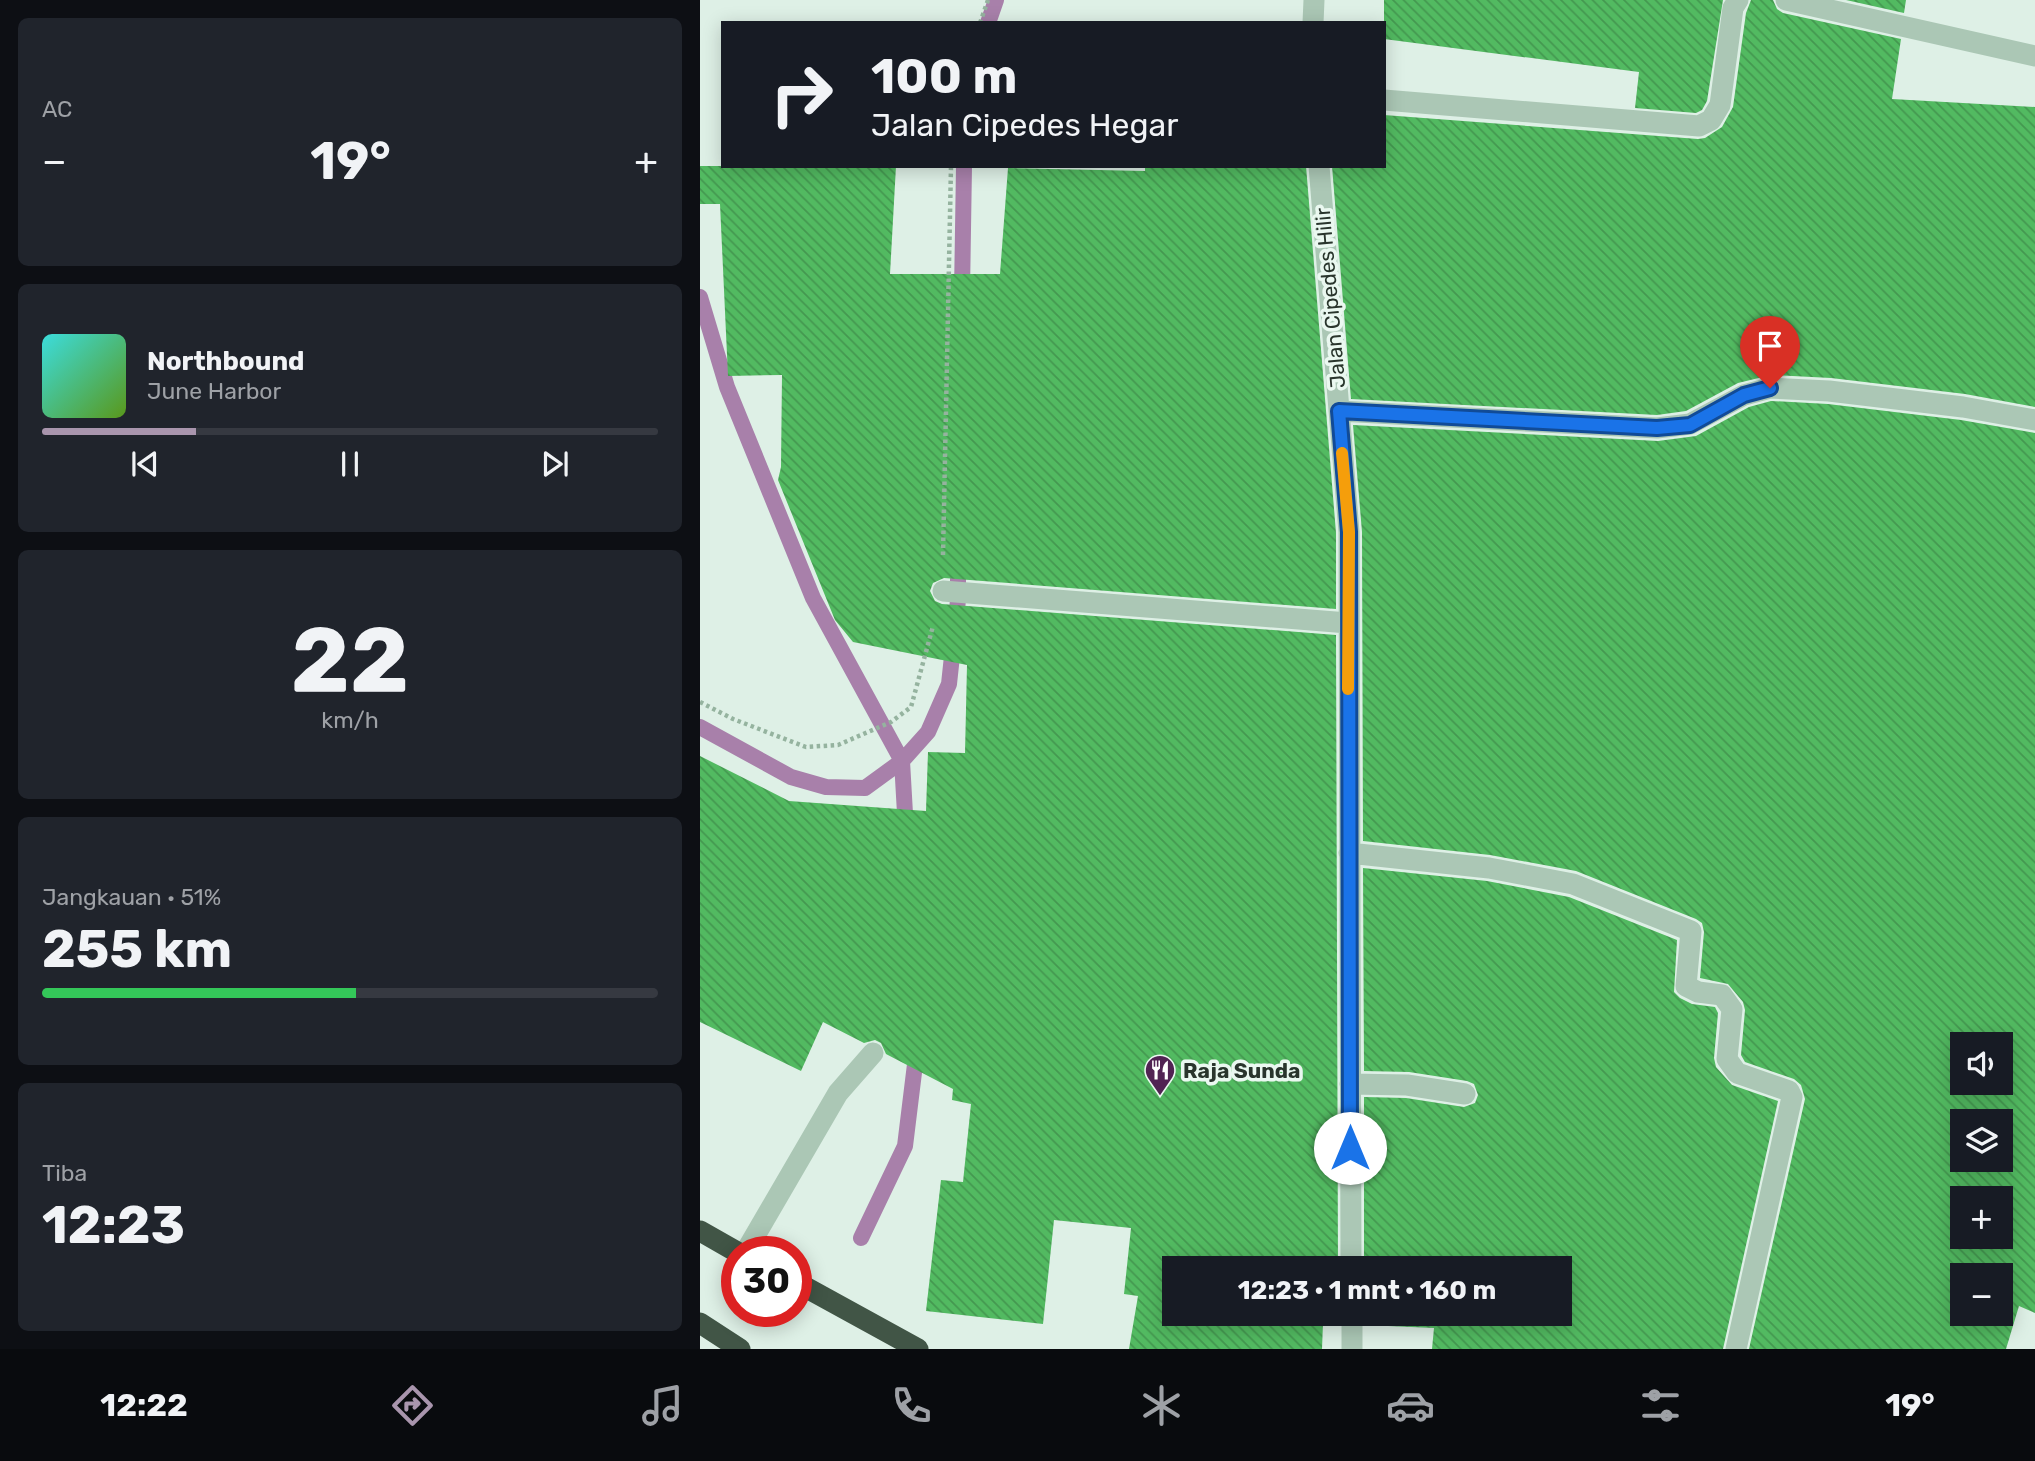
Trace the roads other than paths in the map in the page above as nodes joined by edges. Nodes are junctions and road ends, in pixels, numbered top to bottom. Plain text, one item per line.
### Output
1 (1314, 0) edge
2 (1738, 0) edge
3 (1786, 0) edge
4 (1313, 21) edge
5 (2035, 56) edge
6 (1386, 100) edge
7 (1320, 168) edge
8 (1339, 411) junction
9 (2035, 420) edge
10 (948, 591) road end
11 (1348, 623) junction
12 (1349, 853) junction
13 (873, 1053) dead end
14 (1350, 1084) junction
15 (1465, 1094) dead end
16 (700, 1231) edge
17 (756, 1236) edge
18 (721, 1243) edge
19 (1351, 1256) edge
20 (812, 1291) edge
21 (700, 1323) edge
22 (1353, 1326) edge
23 (1356, 1348) edge
24 (740, 1349) edge
25 (918, 1349) edge
26 (1736, 1349) edge

1 - 4 street
2 - 6 street
3 - 5 street
7 - 8 street, Jalan Cipedes Hilir
8 - 9 street
8 - 11 street, Jalan Cipedes Hilir
10 - 11 street
11 - 12 street, Jalan Cipedes Hilir
12 - 14 street, Jalan Cipedes Hilir
12 - 26 street
13 - 17 street
14 - 15 street
14 - 19 street, Jalan Cipedes Hilir
16 - 18 highway
20 - 25 highway
21 - 24 highway
22 - 23 street

